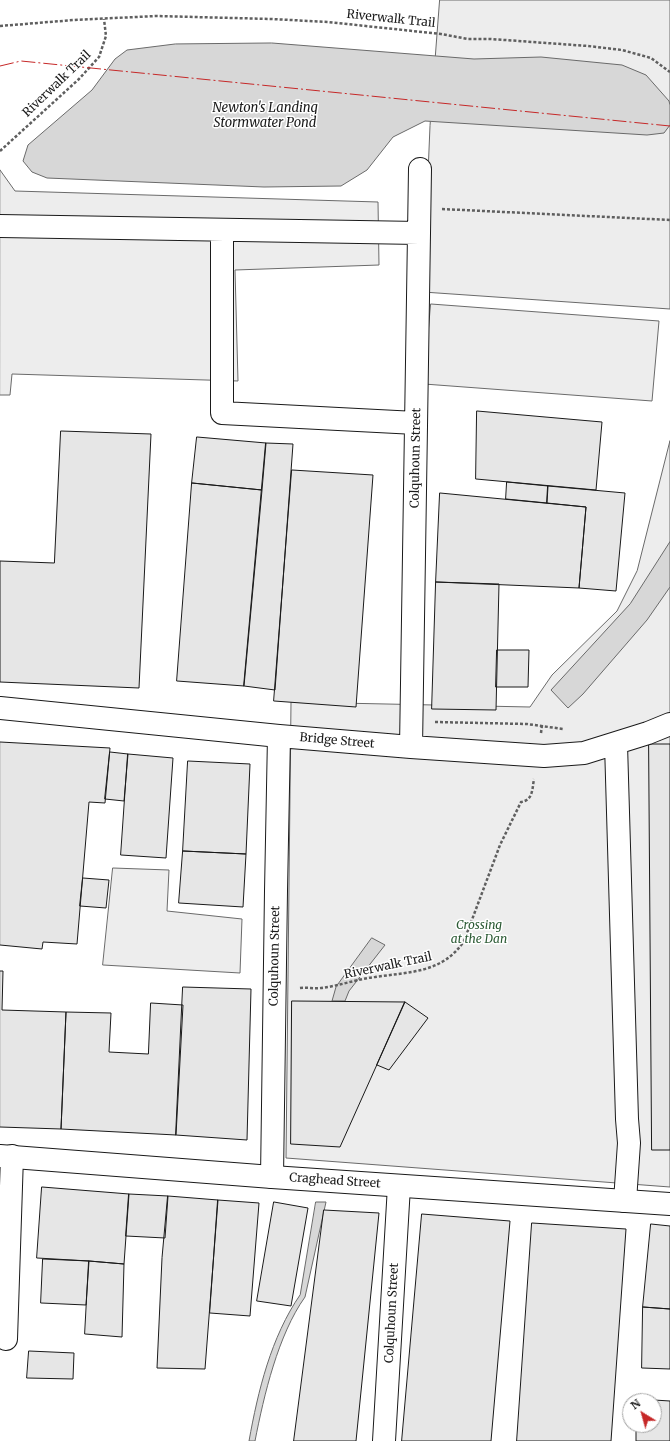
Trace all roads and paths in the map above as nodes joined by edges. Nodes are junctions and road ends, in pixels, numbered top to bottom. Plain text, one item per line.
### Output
1 (104, 19) junction
2 (0, 26) edge
3 (670, 72) edge
4 (0, 151) edge
5 (420, 169) dead end
6 (420, 208) junction
7 (670, 220) edge
8 (0, 226) edge
9 (222, 230) junction
10 (419, 233) junction
11 (416, 423) junction
12 (0, 708) edge
13 (428, 721) dead end
14 (670, 724) edge
15 (542, 725) dead end
16 (279, 736) junction
17 (616, 744) junction
18 (411, 747) junction
19 (521, 802) dead end
20 (300, 988) dead end
21 (6, 1156) edge
22 (272, 1177) junction
23 (399, 1186) junction
24 (625, 1201) junction
25 (670, 1204) edge
26 (6, 1339) dead end
27 (384, 1441) edge

1 - 2 path, Riverwalk Trail
1 - 3 path, Riverwalk Trail
1 - 4 path, Riverwalk Trail
5 - 6 street, Colquhoun Street
6 - 7 path
6 - 10 street, Colquhoun Street
8 - 9 street
9 - 10 street
9 - 11 street
10 - 11 street, Colquhoun Street
11 - 18 street, Colquhoun Street
12 - 16 street, Bridge Street
13 - 15 path
14 - 17 street, Bridge Street
16 - 18 street, Bridge Street
16 - 22 street, Colquhoun Street
17 - 18 street, Bridge Street
17 - 24 street
19 - 20 path, Riverwalk Trail
21 - 22 street, Craghead Street
21 - 26 street
22 - 23 street, Craghead Street
23 - 24 street, Craghead Street
23 - 27 street, Colquhoun Street
24 - 25 street, Craghead Street

